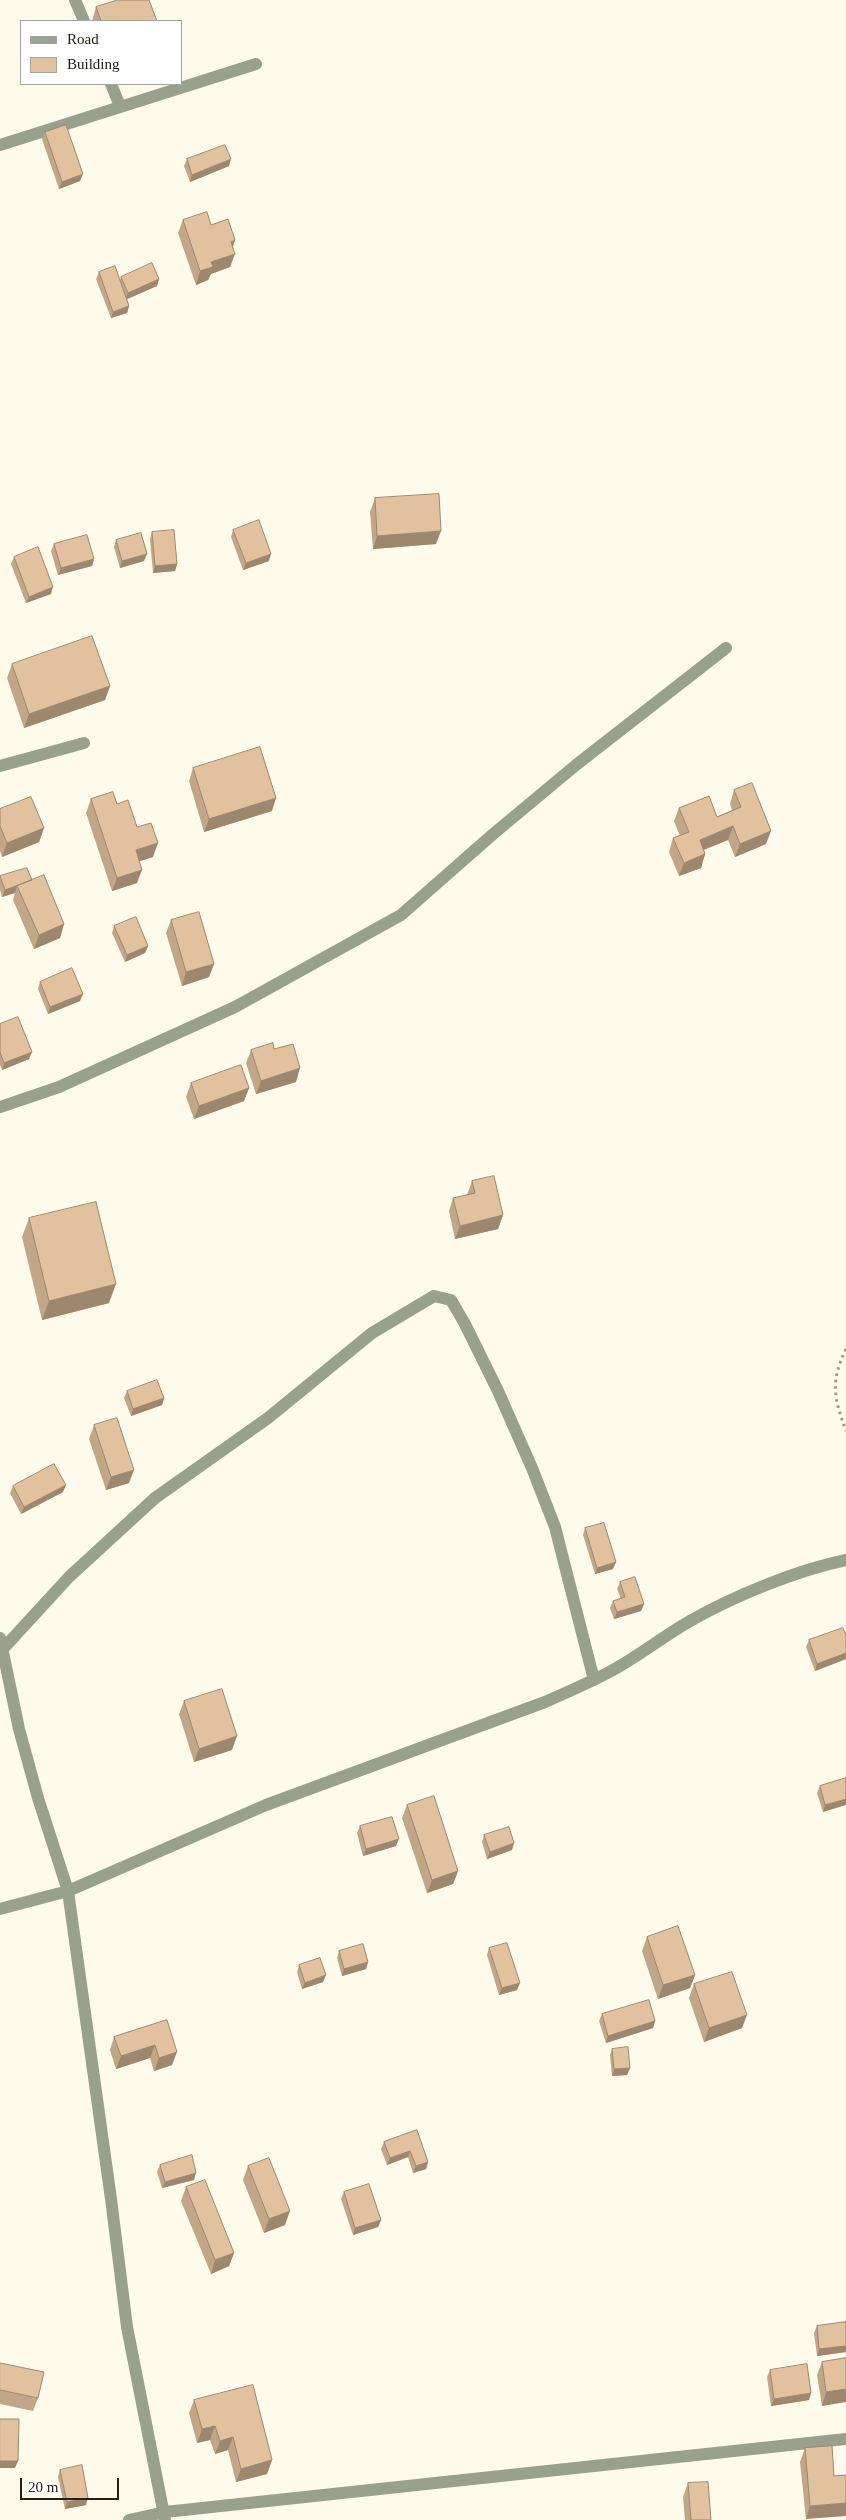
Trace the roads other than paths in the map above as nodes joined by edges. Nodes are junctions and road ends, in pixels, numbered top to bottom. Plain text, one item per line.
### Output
1 (75, 0) edge
2 (84, 20) edge
3 (256, 64) dead end
4 (111, 85) edge
5 (120, 106) junction
6 (0, 145) edge
7 (726, 648) dead end
8 (84, 743) dead end
9 (0, 766) edge
10 (0, 1107) edge
11 (846, 1560) edge
12 (1, 1644) edge
13 (594, 1680) junction
14 (68, 1891) junction
15 (0, 1909) edge
16 (846, 2438) edge
17 (165, 2516) edge
18 (129, 2520) edge

1 - 2 street
3 - 5 street
4 - 5 street
5 - 6 street
7 - 10 street
8 - 9 street
11 - 13 street
12 - 13 street
12 - 14 street
13 - 14 street
14 - 15 street
14 - 17 street
16 - 17 street
17 - 18 street

